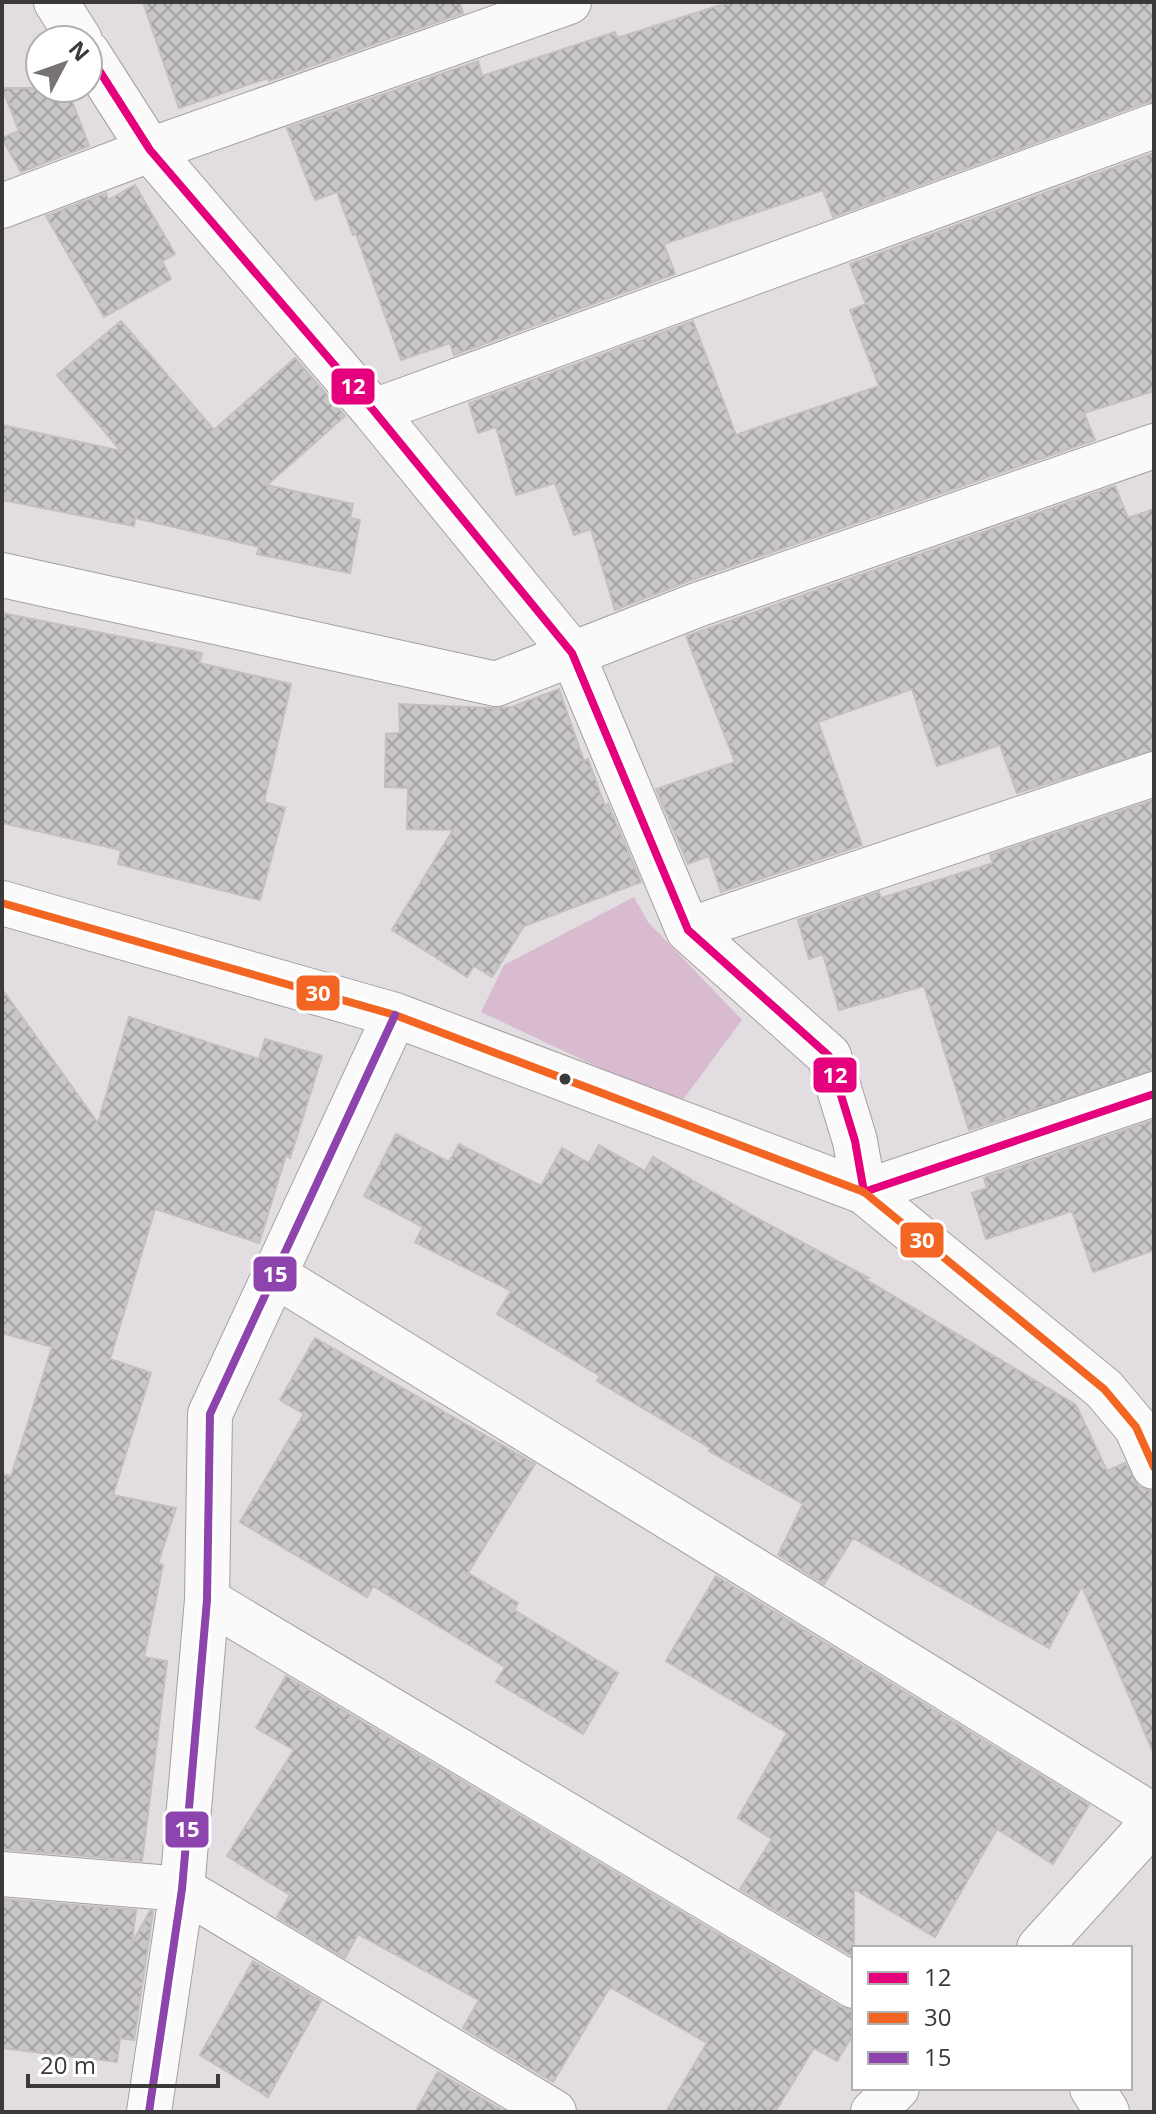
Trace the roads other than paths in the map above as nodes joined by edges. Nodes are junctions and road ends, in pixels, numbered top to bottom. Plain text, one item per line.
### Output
1 (56, 2) edge
2 (569, 2) edge
3 (494, 14) edge
4 (70, 24) edge
5 (104, 78) edge
6 (1154, 126) edge
7 (150, 150) junction
8 (2, 206) edge
9 (374, 411) junction
10 (1154, 446) edge
11 (2, 575) edge
12 (572, 653) junction
13 (1154, 774) edge
14 (2, 903) edge
15 (688, 930) junction
16 (395, 1015) junction
17 (1154, 1094) edge
18 (864, 1192) junction
19 (275, 1275) junction
20 (1145, 1424) edge
21 (1154, 1467) edge
22 (207, 1600) junction
23 (1154, 1819) edge
24 (2, 1874) edge
25 (182, 1889) junction
26 (1041, 1946) edge
27 (852, 1985) edge
28 (895, 2090) edge
29 (1093, 2090) edge
30 (149, 2112) edge
31 (554, 2112) edge
32 (873, 2112) edge
33 (1107, 2112) edge

1 - 4 street
2 - 3 street
3 - 7 street
5 - 7 street
6 - 9 street
7 - 8 street
7 - 9 street
9 - 12 street
10 - 12 street
11 - 12 street
12 - 15 street
13 - 15 street
14 - 16 street
15 - 18 street
16 - 18 street
16 - 19 street
17 - 18 street
18 - 20 street
19 - 22 street
19 - 23 street
20 - 21 street
22 - 25 street
22 - 27 street
23 - 26 street
24 - 25 street
25 - 30 street
25 - 31 street
28 - 32 street
29 - 33 street

